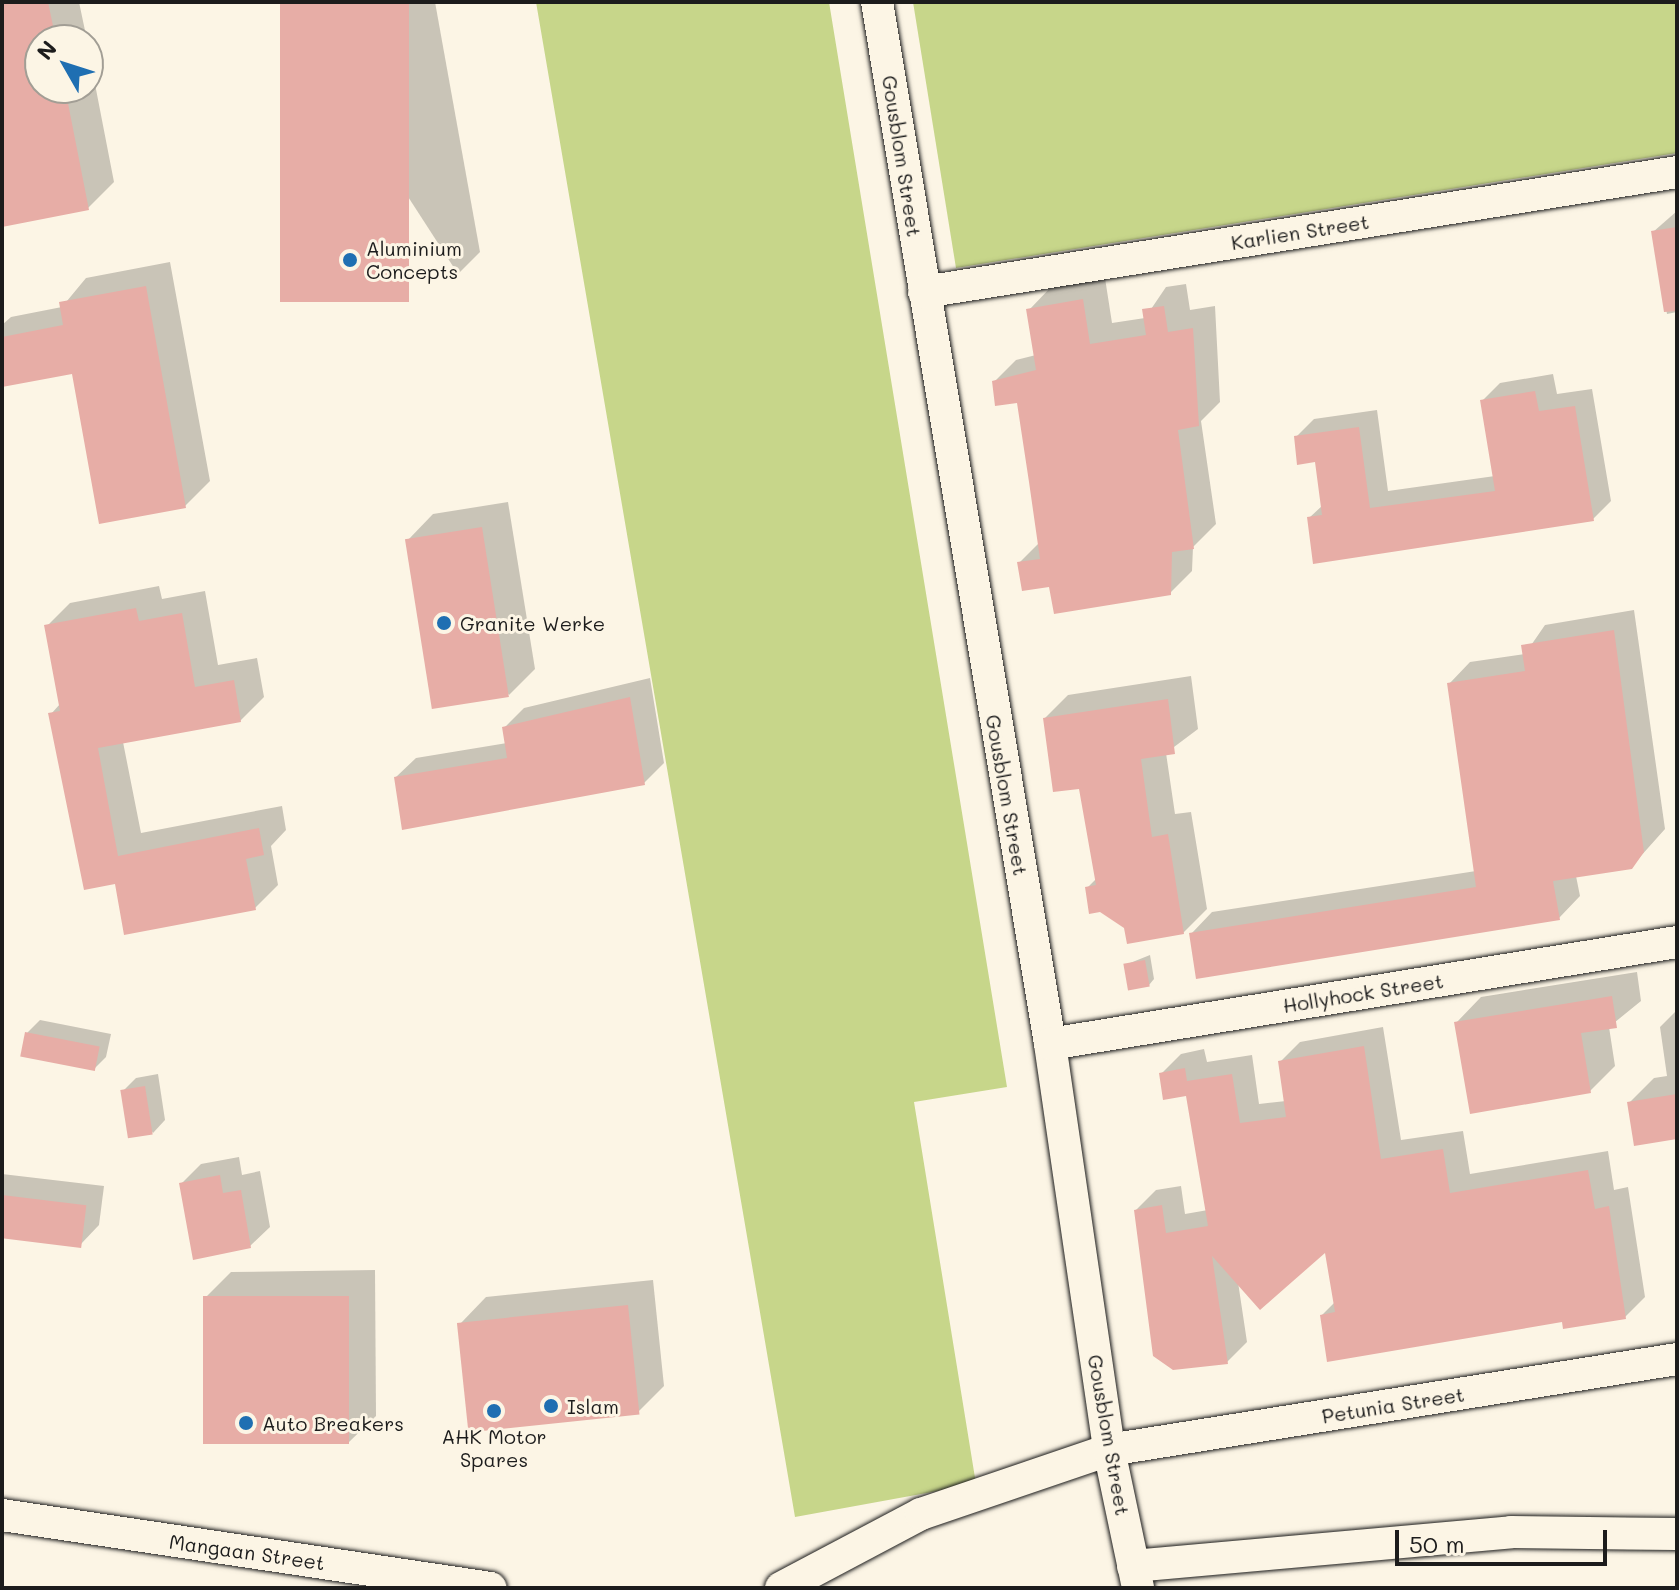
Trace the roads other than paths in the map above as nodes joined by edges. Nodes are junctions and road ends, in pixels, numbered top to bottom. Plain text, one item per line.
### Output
1 (877, 2) edge
2 (1677, 172) edge
3 (924, 292) junction
4 (1677, 942) edge
5 (1050, 1044) junction
6 (1677, 1359) edge
7 (1109, 1450) junction
8 (2, 1515) edge
9 (1677, 1534) edge
10 (1135, 1577) edge
11 (491, 1588) edge
12 (781, 1588) edge

1 - 3 street, Gousblom Street
2 - 3 street, Karlien Street
3 - 5 street, Gousblom Street
4 - 5 street, Hollyhock Street
5 - 7 street, Gousblom Street
6 - 7 street, Petunia Street
7 - 10 street, Gousblom Street
7 - 12 street, Petunia Street
8 - 11 street, Mangaan Street
9 - 10 street

